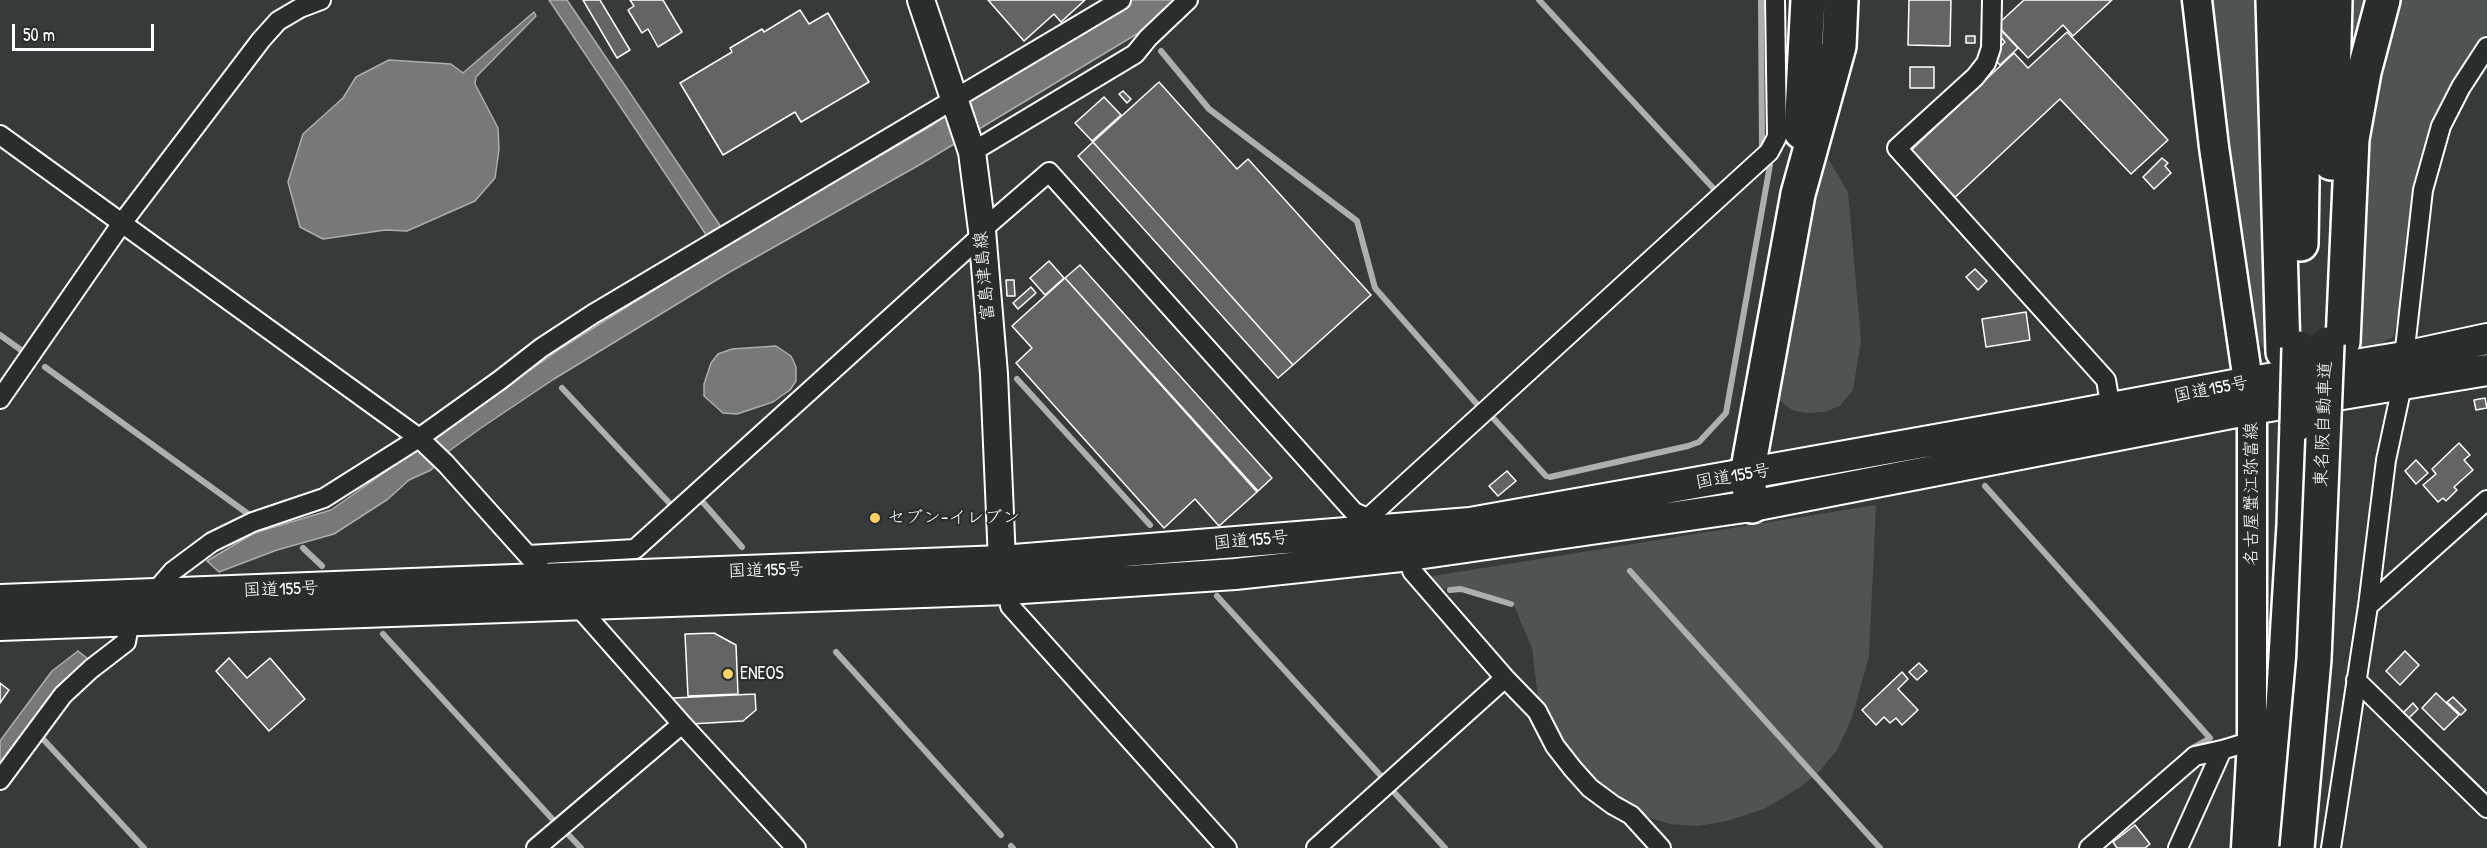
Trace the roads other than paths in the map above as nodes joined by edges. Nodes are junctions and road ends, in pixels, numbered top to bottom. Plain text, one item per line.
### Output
1 (321, 0) edge
2 (921, 0) edge
3 (1121, 0) edge
4 (1188, 0) edge
5 (1775, 0) edge
6 (1808, 0) edge
7 (1841, 0) edge
8 (1992, 0) edge
9 (2197, 0) edge
10 (2273, 0) edge
11 (2305, 0) edge
12 (2335, 0) edge
13 (2383, 0) edge
14 (2487, 47) edge
15 (955, 97) junction
16 (0, 135) edge
17 (972, 152) junction
18 (1798, 194) junction
19 (122, 223) junction
20 (982, 233) junction
21 (2487, 339) edge
22 (2313, 347) junction
23 (2487, 370) edge
24 (2403, 372) junction
25 (2251, 396) junction
26 (0, 399) edge
27 (2111, 409) junction
28 (419, 438) junction
29 (1750, 490) junction
30 (2487, 500) edge
31 (1368, 524) junction
32 (528, 555) junction
33 (1410, 555) junction
34 (1005, 575) junction
35 (550, 580) junction
36 (153, 594) junction
37 (0, 600) edge
38 (575, 603) junction
39 (2368, 606) junction
40 (130, 619) junction
41 (0, 626) edge
42 (1505, 678) junction
43 (2356, 680) junction
44 (682, 724) junction
45 (2252, 741) junction
46 (2222, 750) junction
47 (0, 780) edge
48 (2487, 808) edge
49 (536, 848) edge
50 (796, 848) edge
51 (1227, 848) edge
52 (1316, 848) edge
53 (1661, 848) edge
54 (2089, 848) edge
55 (2178, 848) edge
56 (2246, 848) edge
57 (2271, 848) edge
58 (2297, 848) edge
59 (2331, 848) edge

1 - 19 street
2 - 15 main road, 富島津島線
3 - 15 street
4 - 17 street
5 - 31 street
6 - 18 highway
7 - 18 highway
8 - 27 street
9 - 25 main road, 名古屋蟹江弥富線
10 - 22 highway
11 - 22 highway, 東名阪自動車道
12 - 22 highway, 東名阪自動車道
13 - 22 highway
14 - 24 street
15 - 17 main road, 富島津島線
15 - 28 street
16 - 19 street
17 - 20 main road, 富島津島線
18 - 29 highway
19 - 26 street
19 - 28 street
20 - 31 street
20 - 32 street
20 - 34 main road, 富島津島線
21 - 24 highway, 国道155号
22 - 57 highway, 東名阪自動車道, bridge
22 - 58 highway, 東名阪自動車道, bridge
23 - 24 highway, 国道155号
24 - 25 highway, 国道155号
24 - 39 street
25 - 27 highway, 国道155号
25 - 29 highway, 国道155号
25 - 45 main road, 名古屋蟹江弥富線
27 - 29 highway, 国道155号
28 - 32 street
28 - 36 street
29 - 31 highway, 国道155号
29 - 33 highway, 国道155号
30 - 39 street
31 - 34 highway, 国道155号
32 - 35 street
33 - 34 highway, 国道155号
33 - 42 street
34 - 35 highway, 国道155号
34 - 38 highway, 国道155号
34 - 51 street
35 - 36 highway, 国道155号
36 - 37 highway, 国道155号
38 - 40 highway, 国道155号
38 - 44 street
39 - 43 street
40 - 41 highway, 国道155号
40 - 47 street
42 - 52 street
42 - 53 street
43 - 48 street
43 - 59 street
44 - 49 street
44 - 50 street
45 - 46 street
45 - 56 main road, 名古屋蟹江弥富線
46 - 54 street
46 - 55 street

